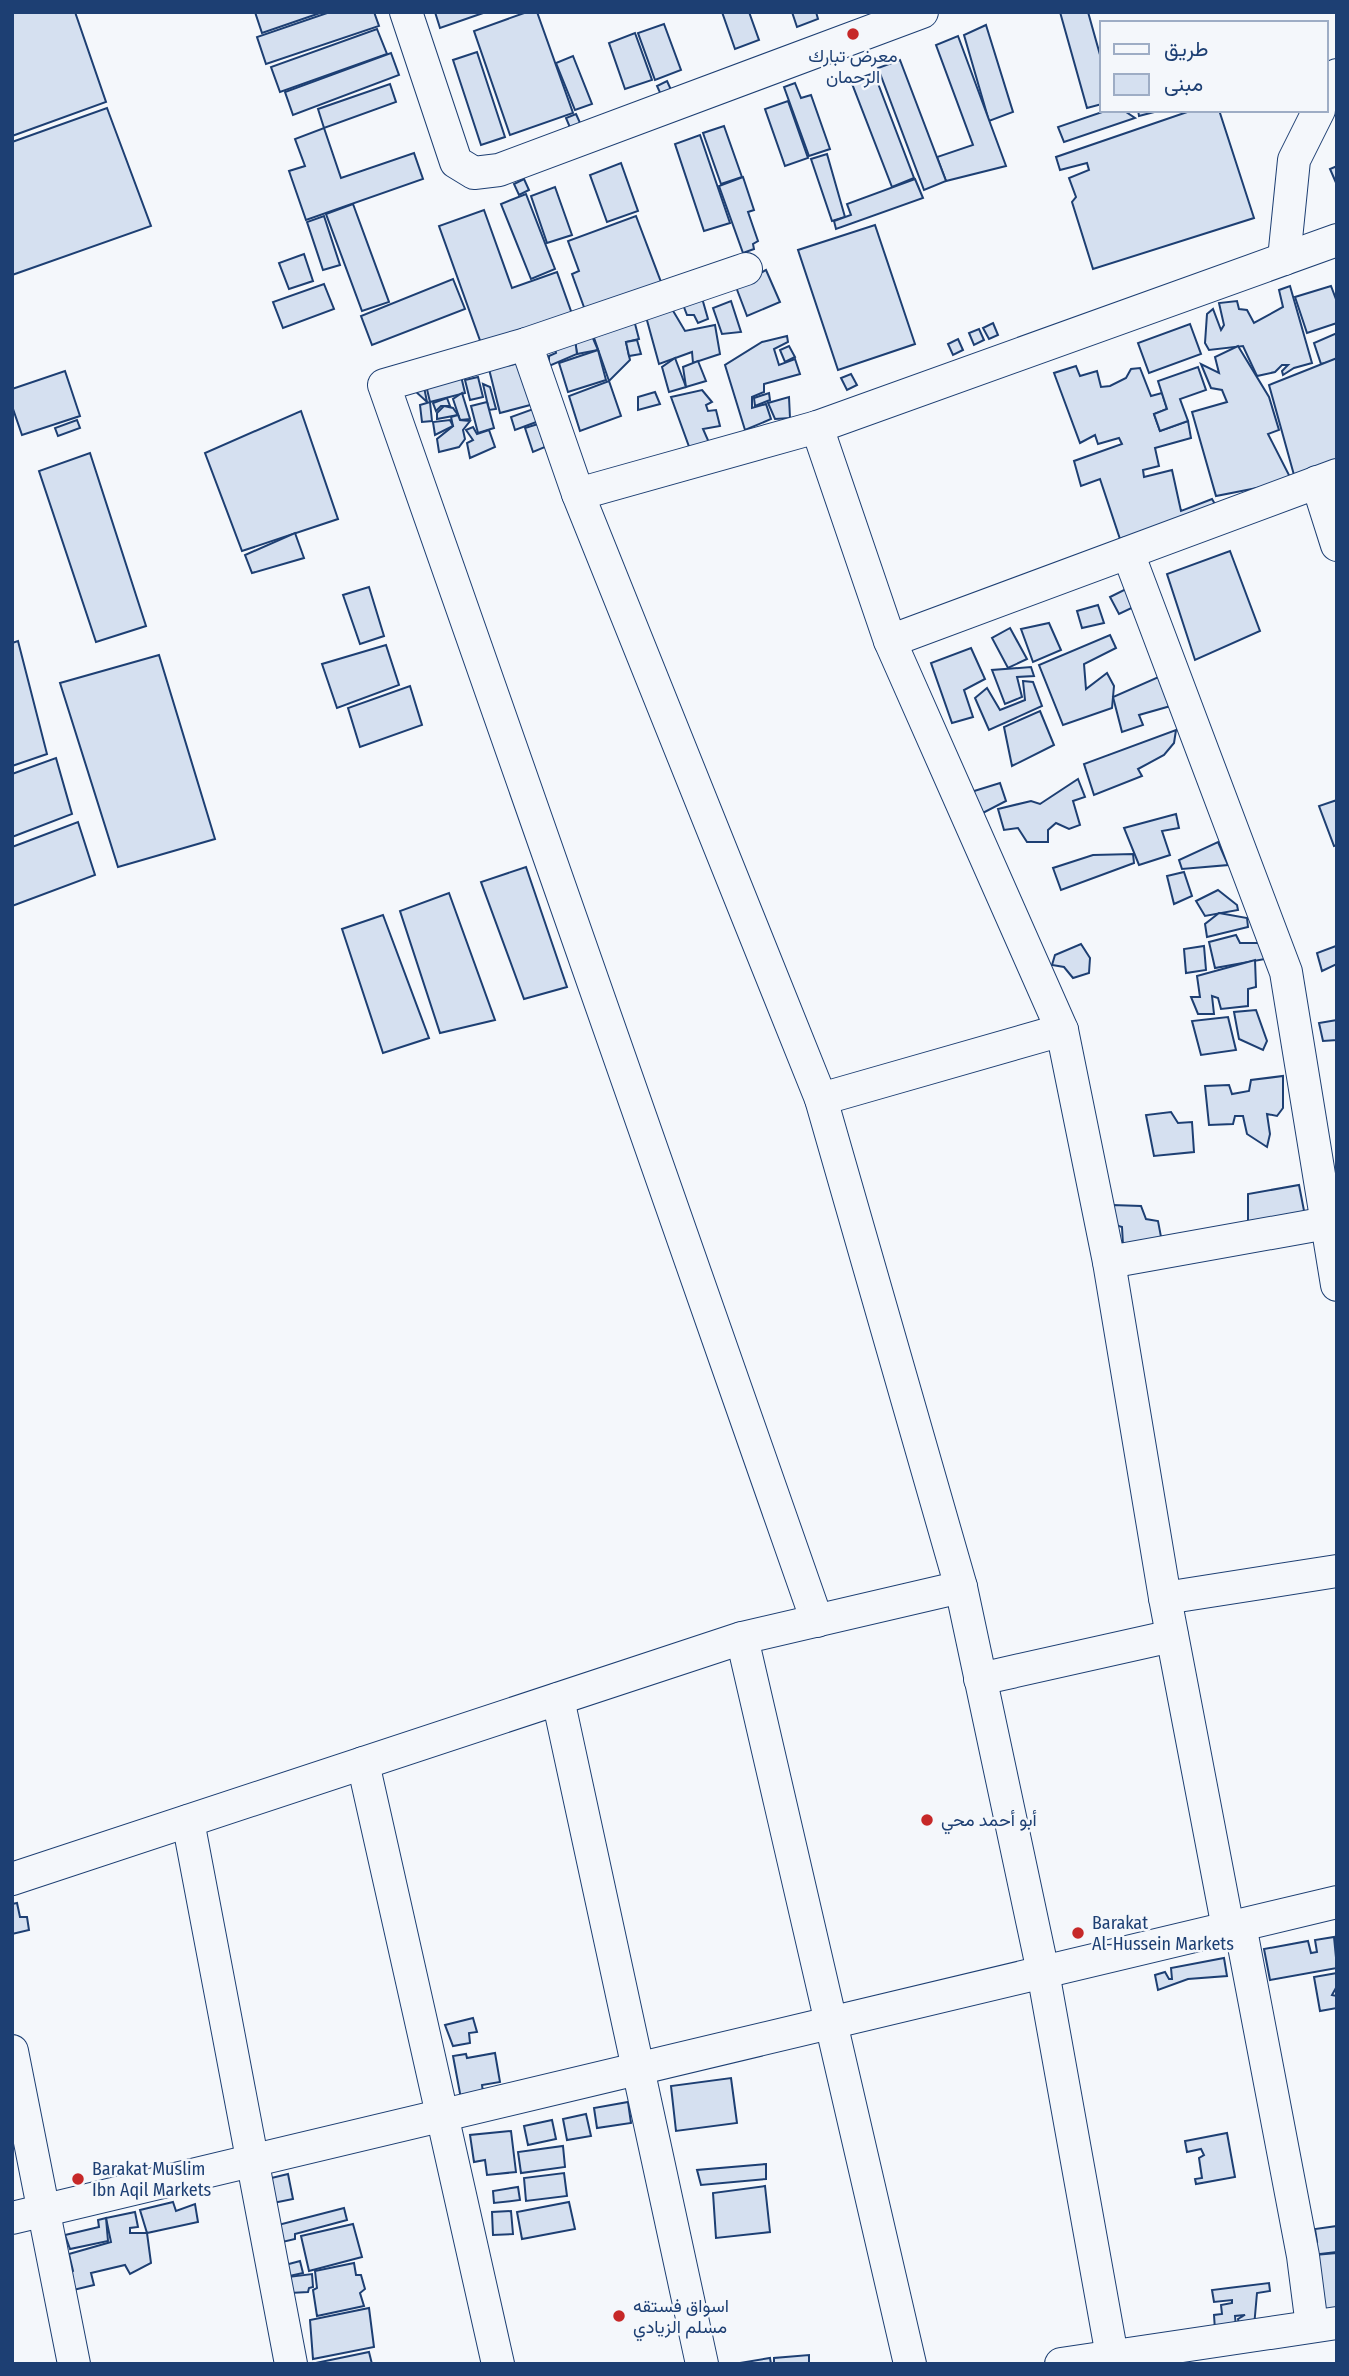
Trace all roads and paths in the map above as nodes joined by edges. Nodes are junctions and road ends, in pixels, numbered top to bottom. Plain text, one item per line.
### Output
1 (406, 12) edge
2 (922, 12) edge
3 (1337, 75) edge
4 (1328, 92) edge
5 (1318, 112) edge
6 (1337, 240) edge
7 (1284, 259) junction
8 (746, 269) dead end
9 (526, 344) junction
10 (817, 427) junction
11 (1327, 479) edge
12 (578, 494) junction
13 (1337, 545) edge
14 (1128, 553) junction
15 (890, 642) junction
16 (1062, 1030) junction
17 (821, 1099) junction
18 (1327, 1223) junction
19 (1108, 1262) junction
20 (1337, 1285) edge
21 (1337, 1570) edge
22 (961, 1587) junction
23 (1165, 1598) junction
24 (817, 1621) junction
25 (1172, 1636) junction
26 (742, 1638) junction
27 (980, 1679) junction
28 (558, 1699) junction
29 (363, 1763) junction
30 (187, 1821) junction
31 (12, 1879) edge
32 (1337, 1902) edge
33 (1234, 1926) junction
34 (1043, 1972) junction
35 (831, 2022) junction
36 (12, 2051) edge
37 (638, 2068) junction
38 (442, 2115) junction
39 (252, 2161) junction
40 (44, 2210) junction
41 (12, 2218) edge
42 (1324, 2325) edge
43 (1245, 2350) edge
44 (1112, 2356) junction
45 (74, 2364) edge
46 (291, 2364) edge
47 (498, 2364) edge
48 (702, 2364) edge
49 (910, 2364) edge
50 (1061, 2364) edge

1 - 2 street
3 - 4 street
5 - 7 street
6 - 7 street
7 - 10 street
8 - 9 street
9 - 12 street
9 - 24 street
10 - 12 street
10 - 15 street
11 - 13 street
11 - 14 street
12 - 17 street
14 - 15 street
14 - 18 street
15 - 16 street
16 - 17 street
16 - 19 street
17 - 22 street
18 - 19 street
18 - 20 street
19 - 23 street
21 - 23 street
22 - 24 street
22 - 27 street
23 - 25 street
24 - 26 street
25 - 27 street
25 - 33 street
26 - 28 street
26 - 35 street
27 - 34 street
28 - 29 street
28 - 37 street
29 - 30 street
29 - 38 street
30 - 31 street
30 - 39 street
32 - 33 street
33 - 34 street
33 - 42 street
34 - 35 street
34 - 44 street
35 - 37 street
35 - 49 street
36 - 40 street
37 - 38 street
37 - 48 street
38 - 39 street
38 - 47 street
39 - 40 street
39 - 46 street
40 - 41 street
40 - 45 street
42 - 43 street
43 - 44 street
44 - 50 street

